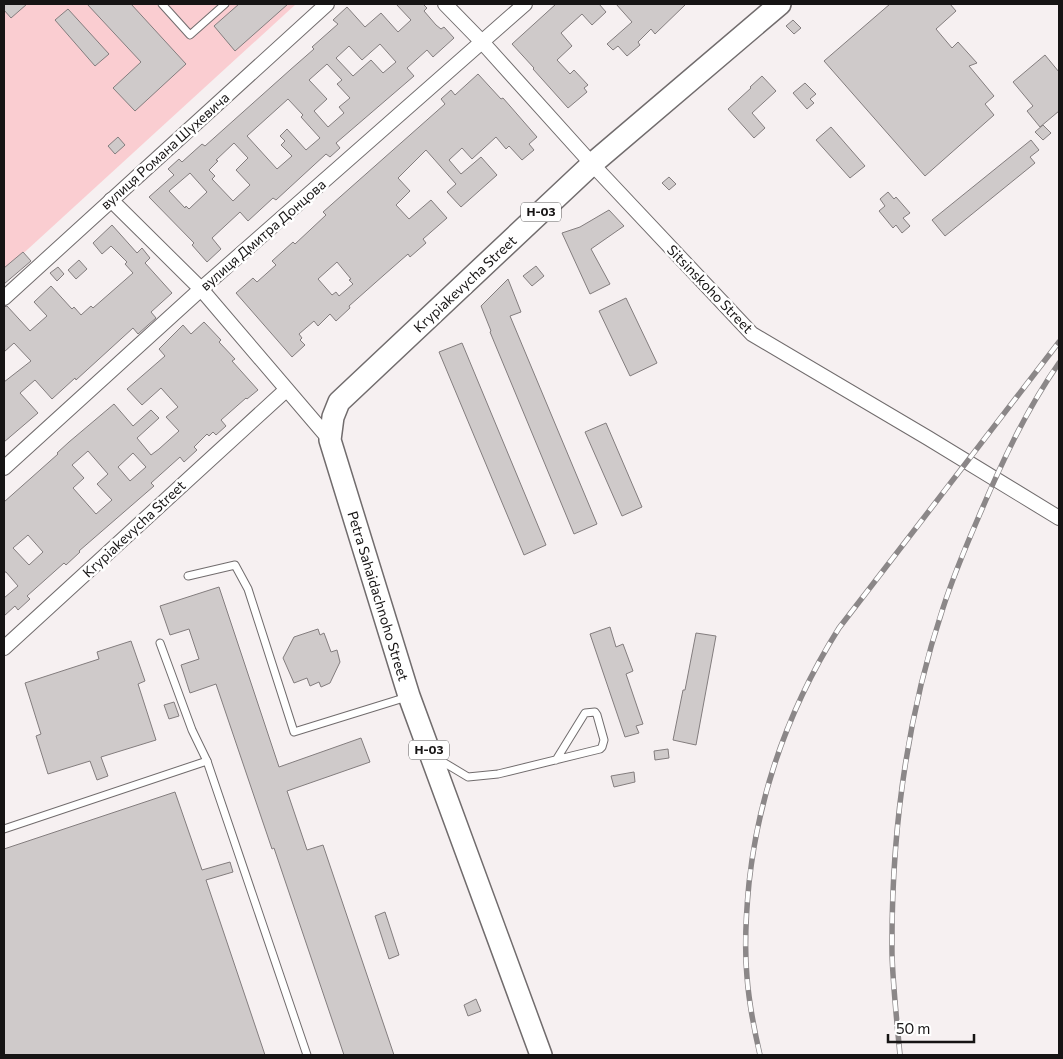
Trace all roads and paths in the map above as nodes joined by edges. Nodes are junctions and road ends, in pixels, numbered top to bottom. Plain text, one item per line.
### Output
1 (162, 4) edge
2 (225, 4) edge
3 (327, 4) edge
4 (445, 4) edge
5 (525, 4) edge
6 (780, 4) edge
7 (483, 42) junction
8 (592, 164) junction
9 (111, 200) junction
10 (201, 289) junction
11 (4, 298) edge
12 (286, 390) junction
13 (330, 440) junction
14 (4, 468) edge
15 (1059, 518) edge
16 (188, 576) dead end
17 (160, 643) dead end
18 (4, 648) edge
19 (410, 696) junction
20 (431, 755) junction
21 (556, 760) junction
22 (207, 761) junction
23 (4, 829) edge
24 (307, 1055) edge
25 (542, 1055) edge

1 - 2 lane
3 - 9 street, вулиця Романа Шухевича
4 - 7 street, Sitsinskoho Street
5 - 7 street, вулиця Дмитра Донцова
6 - 8 main road, Krypiakevycha Street / Н-03
7 - 8 street, Sitsinskoho Street
7 - 10 street, вулиця Дмитра Донцова
8 - 13 main road, Krypiakevycha Street / Н-03
8 - 15 street, Sitsinskoho Street
9 - 10 street, Petra Sahaidachnoho Street
9 - 11 street, вулиця Романа Шухевича
10 - 12 street, Petra Sahaidachnoho Street
10 - 14 street, вулиця Дмитра Донцова
12 - 13 street, Petra Sahaidachnoho Street
12 - 18 street, Krypiakevycha Street
13 - 19 main road, Petra Sahaidachnoho Street / Н-03
16 - 19 lane
17 - 22 lane
19 - 20 main road, Petra Sahaidachnoho Street / Н-03
20 - 21 lane
20 - 25 main road, Petra Sahaidachnoho Street / Н-03
21 - 21 lane
22 - 23 lane
22 - 24 lane

